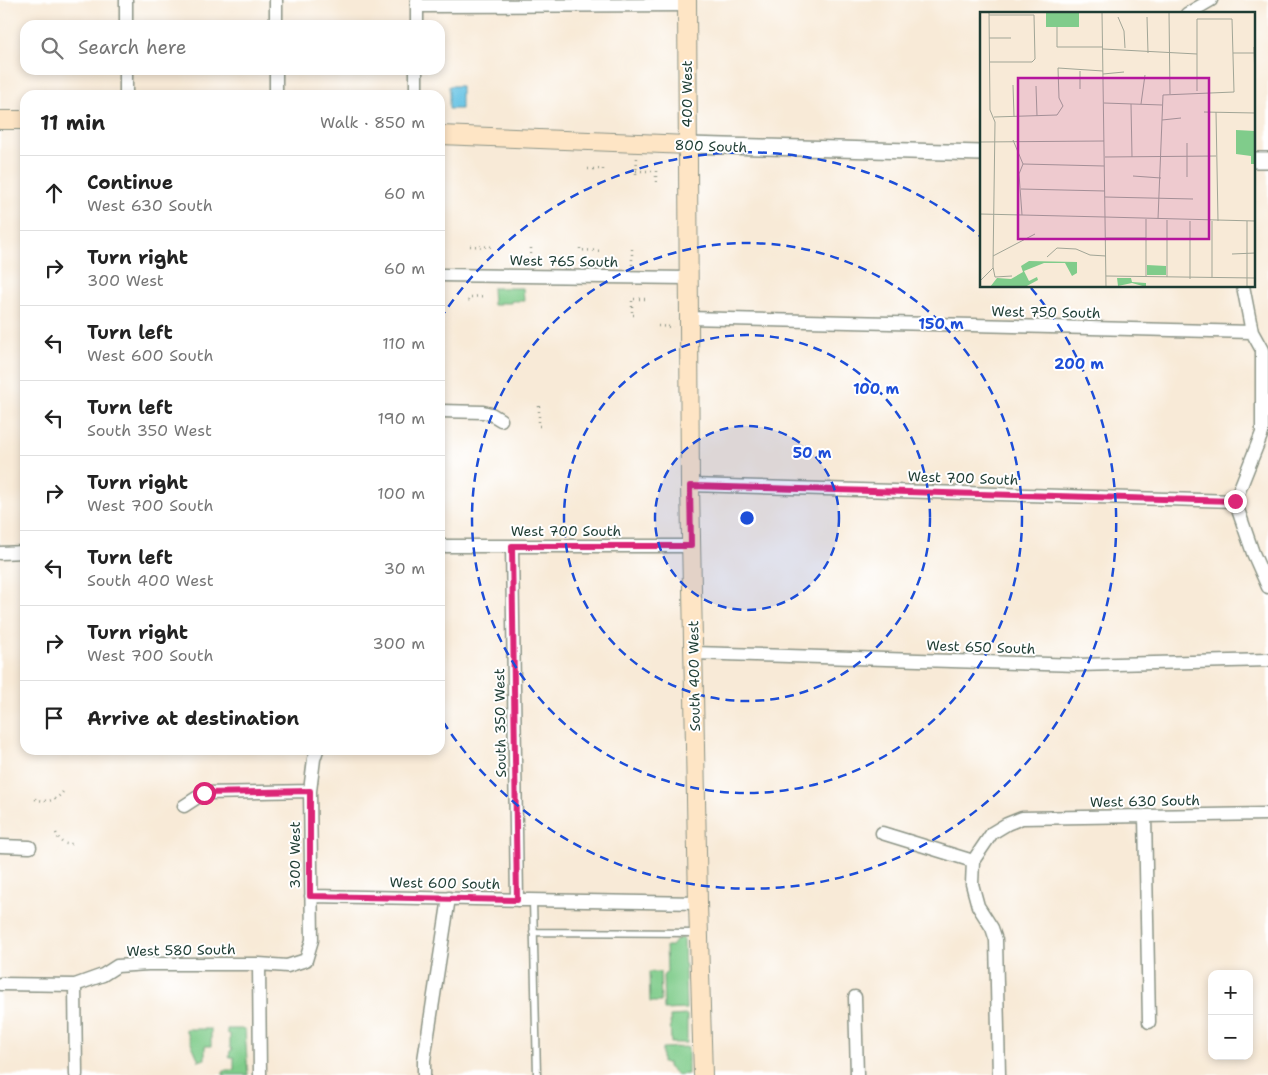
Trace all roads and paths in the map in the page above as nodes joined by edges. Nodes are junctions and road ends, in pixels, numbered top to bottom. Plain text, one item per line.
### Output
1 (126, 0) edge
2 (276, 0) edge
3 (1211, 0) edge
4 (687, 2) edge
5 (417, 3) edge
6 (1190, 12) edge
7 (126, 20) edge
8 (276, 20) edge
9 (417, 20) edge
10 (126, 75) edge
11 (276, 75) edge
12 (416, 75) edge
13 (126, 90) edge
14 (276, 90) edge
15 (416, 90) edge
16 (0, 120) edge
17 (20, 120) edge
18 (445, 136) edge
19 (688, 145) junction
20 (980, 153) edge
21 (637, 156) dead end
22 (588, 169) dead end
23 (603, 172) dead end
24 (656, 184) dead end
25 (470, 246) dead end
26 (531, 246) dead end
27 (495, 247) dead end
28 (580, 248) dead end
29 (632, 249) dead end
30 (602, 250) dead end
31 (531, 264) dead end
32 (632, 265) dead end
33 (445, 275) edge
34 (688, 278) junction
35 (1243, 288) edge
36 (484, 296) dead end
37 (644, 299) dead end
38 (468, 301) dead end
39 (634, 314) dead end
40 (688, 318) junction
41 (658, 326) dead end
42 (673, 327) dead end
43 (1252, 332) junction
44 (539, 406) dead end
45 (445, 411) edge
46 (501, 420) dead end
47 (541, 426) dead end
48 (690, 486) junction
49 (1235, 501) junction
50 (445, 546) edge
51 (512, 546) junction
52 (691, 546) junction
53 (20, 552) edge
54 (0, 553) edge
55 (1268, 587) edge
56 (694, 653) junction
57 (1268, 660) edge
58 (315, 755) edge
59 (65, 788) dead end
60 (310, 791) junction
61 (35, 800) dead end
62 (184, 806) dead end
63 (1268, 814) edge
64 (1145, 816) junction
65 (56, 833) dead end
66 (882, 833) dead end
67 (72, 844) dead end
68 (0, 846) edge
69 (30, 847) dead end
70 (974, 862) junction
71 (310, 896) junction
72 (449, 898) junction
73 (517, 900) junction
74 (533, 900) junction
75 (698, 903) junction
76 (533, 932) junction
77 (699, 933) junction
78 (306, 960) joint
79 (259, 964) junction
80 (0, 984) edge
81 (75, 985) junction
82 (854, 998) dead end
83 (1149, 1022) dead end
84 (76, 1075) edge
85 (260, 1075) edge
86 (424, 1075) edge
87 (537, 1075) edge
88 (703, 1075) edge
89 (857, 1075) edge
90 (999, 1075) edge

1 - 7 street
2 - 8 street
3 - 6 street
4 - 5 street
4 - 19 main road, 400 West
5 - 9 street
10 - 13 street
11 - 14 street
12 - 15 street
16 - 17 main road
18 - 19 main road, 800 South
19 - 20 street, 800 South
19 - 34 main road, 400 West
21 - 24 path
22 - 23 path
25 - 27 path
26 - 31 path
28 - 30 path
29 - 32 path
33 - 34 street, West 765 South
34 - 40 main road, South 400 West
35 - 43 street
36 - 38 path
37 - 39 path
40 - 43 street, West 750 South
40 - 48 main road, South 400 West
41 - 42 path
43 - 49 street
44 - 47 path
45 - 46 street
48 - 49 street, West 700 South
48 - 52 main road, South 400 West
49 - 55 street
50 - 51 street, West 700 South
51 - 52 street, West 700 South
51 - 73 street, South 350 West
52 - 56 main road, South 400 West
53 - 54 street
56 - 57 street, West 650 South
56 - 75 main road, South 400 West
58 - 60 street, 300 West
59 - 61 path
60 - 62 street
60 - 71 street, 300 West
63 - 64 street, West 630 South
64 - 70 street, West 630 South
64 - 83 street
65 - 67 path
66 - 70 street
68 - 69 street
70 - 90 street
71 - 72 street, West 600 South
71 - 78 street, 300 West
72 - 73 street, West 600 South
72 - 86 street
73 - 74 street, West 600 South
74 - 75 street, West 600 South
74 - 76 lane
75 - 77 main road, South 400 West
76 - 77 lane
76 - 87 lane
77 - 88 main road, South 400 West
78 - 79 street, West 580 South
79 - 81 street, West 580 South
79 - 85 street
80 - 81 street, West 580 South
81 - 84 street
82 - 89 street

